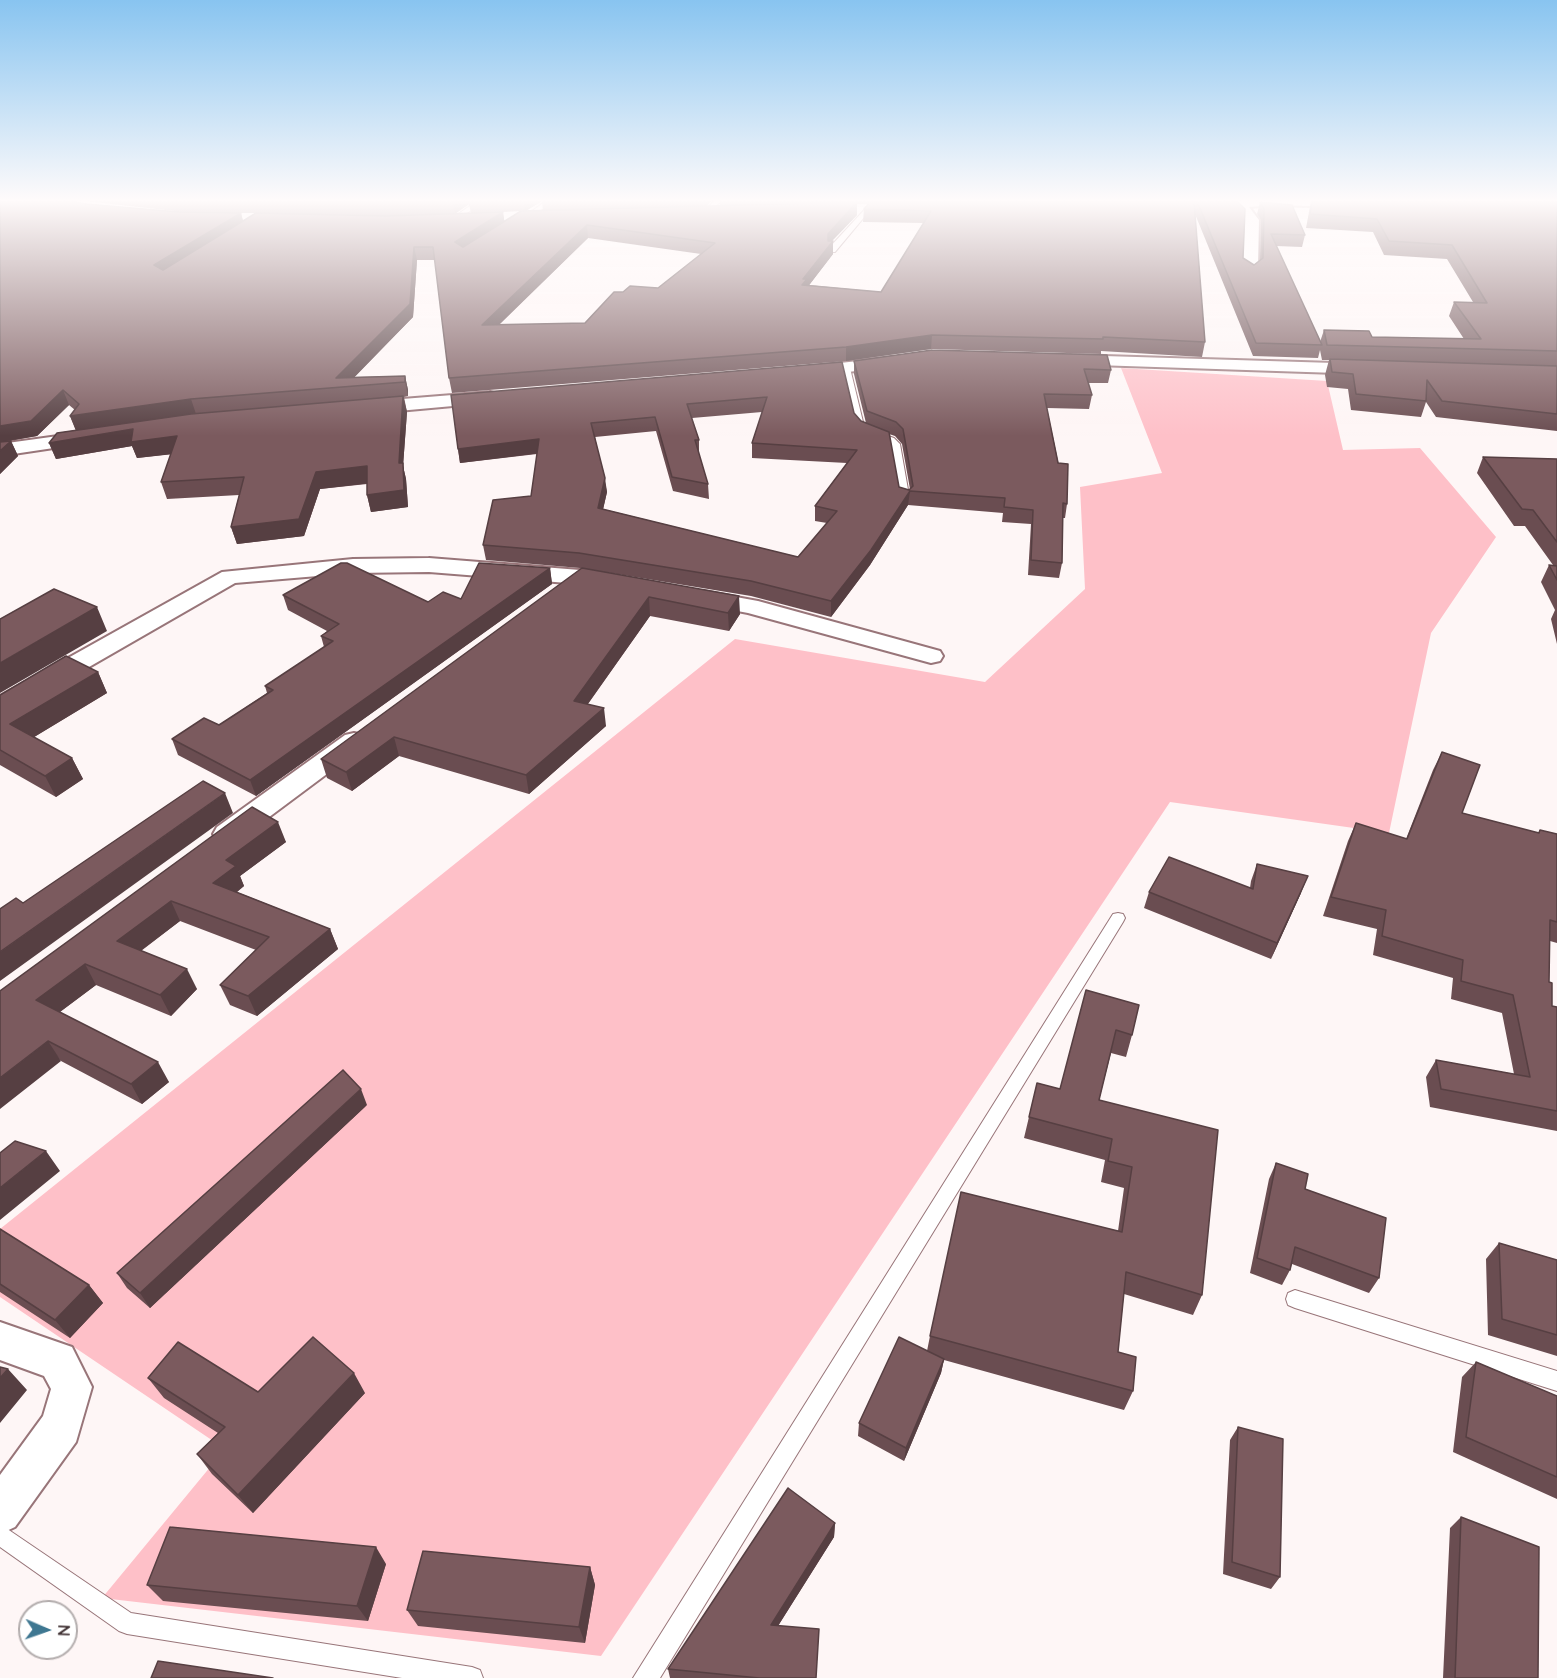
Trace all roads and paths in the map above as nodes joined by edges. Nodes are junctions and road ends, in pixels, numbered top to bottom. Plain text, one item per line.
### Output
1 (909, 359) edge
2 (1049, 360) edge
3 (846, 368) junction
4 (1380, 369) edge
5 (786, 373) edge
6 (509, 397) edge
7 (345, 409) edge
8 (104, 436) edge
9 (0, 450) edge
10 (905, 501) edge
11 (580, 577) junction
12 (637, 587) edge
13 (682, 595) edge
14 (552, 597) edge
15 (931, 656) dead end
16 (0, 707) edge
17 (371, 728) edge
18 (209, 847) edge
19 (1118, 918) dead end
20 (1295, 1299) dead end
21 (0, 1341) edge
22 (1557, 1381) edge
23 (0, 1512) edge
24 (0, 1534) edge
25 (472, 1678) edge
26 (644, 1678) edge

1 - 3 street
2 - 4 street
3 - 5 street
3 - 10 lane
6 - 7 street
8 - 9 street
11 - 12 street
11 - 14 street
11 - 16 street
13 - 15 street
17 - 18 street
19 - 26 lane
20 - 22 lane
21 - 23 street
24 - 25 lane

